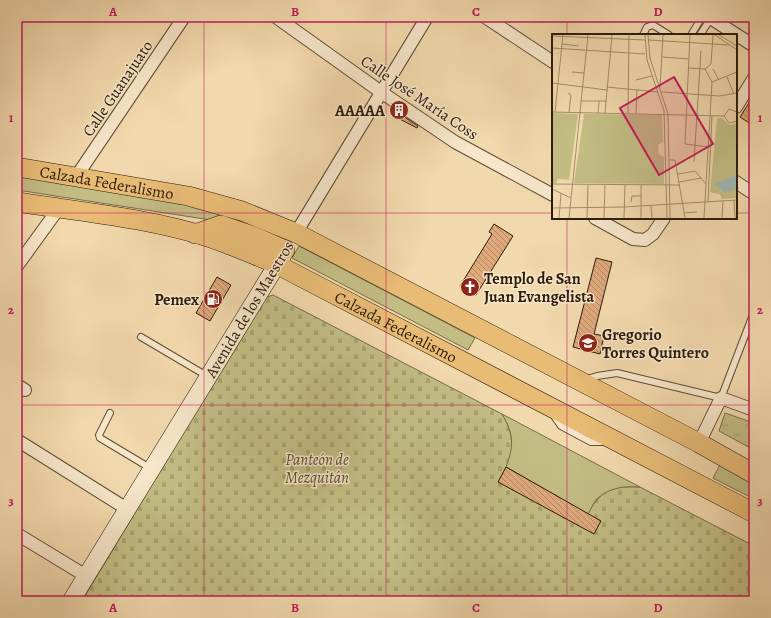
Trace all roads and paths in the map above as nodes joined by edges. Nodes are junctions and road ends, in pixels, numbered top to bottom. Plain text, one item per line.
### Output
1 (184, 17) edge
2 (276, 17) edge
3 (427, 17) edge
4 (485, 17) edge
5 (707, 17) edge
6 (643, 34) edge
7 (667, 34) edge
8 (692, 34) edge
9 (700, 34) edge
10 (735, 34) edge
11 (737, 36) edge
12 (754, 46) edge
13 (552, 61) edge
14 (754, 78) edge
15 (381, 92) junction
16 (737, 105) edge
17 (21, 166) edge
18 (76, 176) junction
19 (737, 183) edge
20 (552, 194) edge
21 (754, 194) edge
22 (17, 202) edge
23 (59, 208) junction
24 (597, 219) edge
25 (663, 219) edge
26 (296, 233) junction
27 (281, 257) junction
28 (17, 266) edge
29 (754, 312) edge
30 (141, 337) dead end
31 (208, 376) junction
32 (580, 382) junction
33 (721, 398) junction
34 (754, 410) edge
35 (110, 413) dead end
36 (17, 440) edge
37 (699, 443) junction
38 (151, 469) junction
39 (754, 474) edge
40 (127, 509) junction
41 (754, 513) edge
42 (17, 534) edge
43 (86, 576) junction
44 (71, 601) edge

1 - 18 street, Calle Guanajuato
2 - 15 street, Calle José María Coss
3 - 15 street, Avenida de los Maestros
4 - 13 street
5 - 8 lane
5 - 9 lane
5 - 10 street
6 - 7 lane
11 - 12 street
14 - 16 street
15 - 20 street, Calle José María Coss
15 - 26 street, Avenida de los Maestros
17 - 18 main road, Calzada Federalismo
18 - 26 main road, Calzada Federalismo
19 - 21 street
22 - 23 main road, Calzada Federalismo
23 - 27 main road, Calzada Federalismo
23 - 28 street
24 - 25 street
26 - 27 street, Avenida de los Maestros
26 - 32 main road, Calzada Federalismo
27 - 31 street, Avenida de los Maestros
27 - 41 main road, Calzada Federalismo
29 - 33 lane
30 - 31 lane
31 - 38 street, Avenida de los Maestros
32 - 33 lane
32 - 37 main road, Calzada Federalismo
33 - 34 street
33 - 37 street
35 - 38 lane
36 - 40 street
37 - 39 main road, Calzada Federalismo
38 - 40 street, Avenida de los Maestros
40 - 43 street, Avenida de los Maestros
42 - 43 street
43 - 44 street, Avenida de los Maestros

